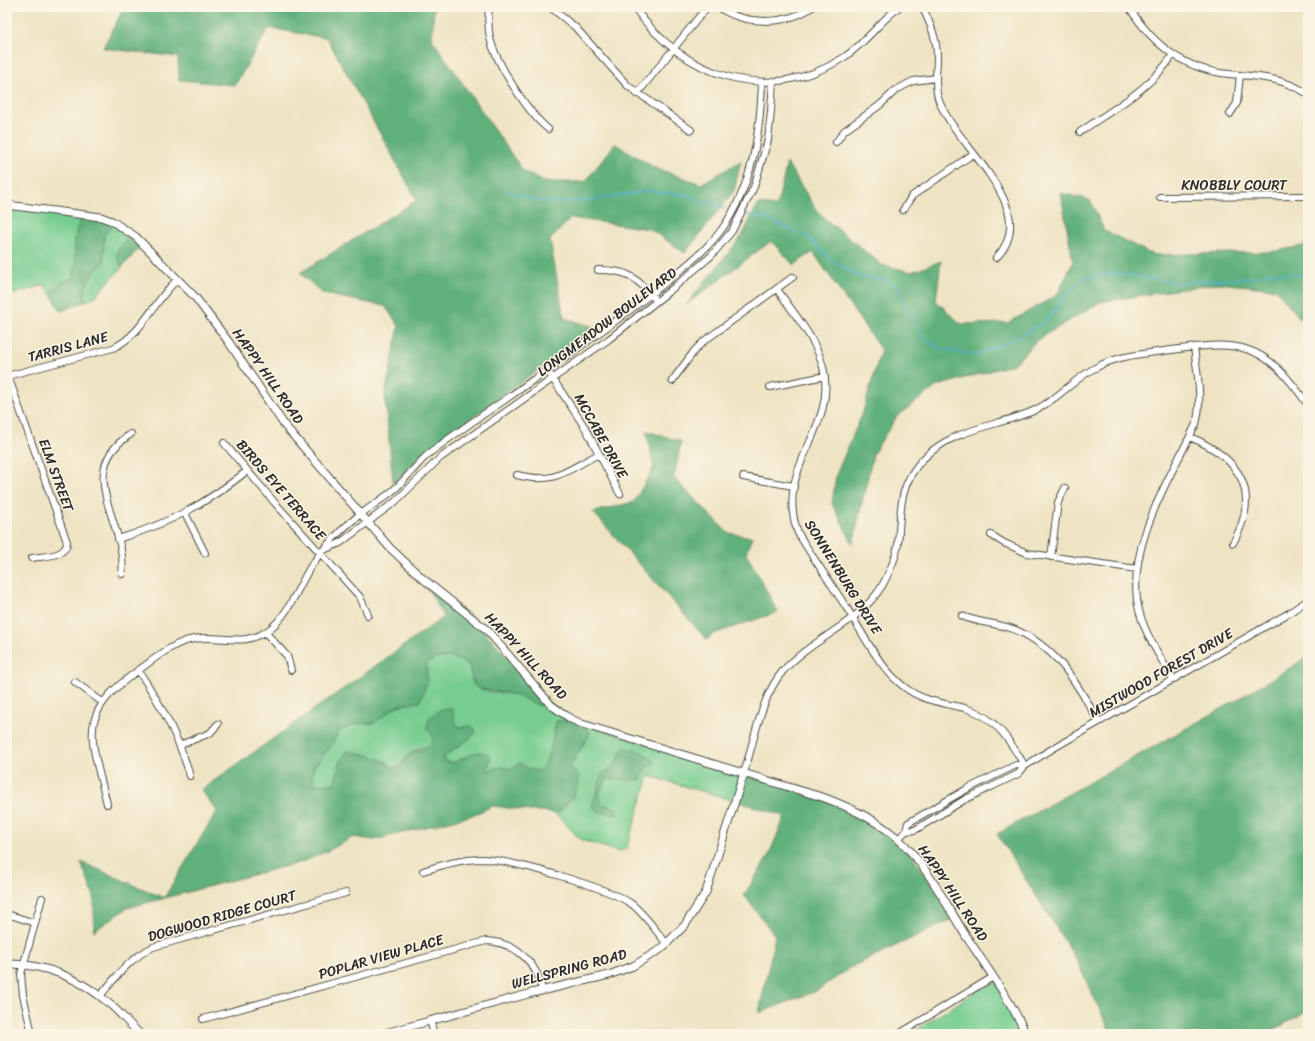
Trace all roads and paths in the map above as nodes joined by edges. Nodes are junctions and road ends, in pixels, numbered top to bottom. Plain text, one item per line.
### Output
1 (489, 7) edge
2 (550, 7) edge
3 (634, 7) edge
4 (707, 7) edge
5 (718, 7) edge
6 (812, 7) edge
7 (899, 7) edge
8 (922, 7) edge
9 (1129, 7) edge
10 (1302, 7) edge
11 (1308, 12) edge
12 (673, 50) junction
13 (1173, 55) junction
14 (1240, 75) junction
15 (936, 78) junction
16 (772, 81) junction
17 (762, 82) junction
18 (637, 94) junction
19 (1308, 94) edge
20 (1230, 114) dead end
21 (548, 129) dead end
22 (691, 130) dead end
23 (1080, 132) dead end
24 (836, 142) dead end
25 (973, 154) junction
26 (1308, 196) edge
27 (1160, 197) dead end
28 (7, 205) edge
29 (903, 210) dead end
30 (996, 258) dead end
31 (598, 270) dead end
32 (793, 277) dead end
33 (178, 279) junction
34 (777, 289) junction
35 (651, 294) junction
36 (657, 301) junction
37 (1194, 347) junction
38 (547, 370) junction
39 (7, 376) edge
40 (825, 376) junction
41 (553, 378) junction
42 (672, 381) dead end
43 (770, 387) dead end
44 (1308, 405) edge
45 (131, 434) dead end
46 (1190, 437) junction
47 (224, 443) dead end
48 (599, 454) junction
49 (247, 471) junction
50 (517, 475) dead end
51 (744, 477) dead end
52 (793, 486) junction
53 (1065, 488) dead end
54 (620, 494) dead end
55 (185, 513) junction
56 (360, 514) junction
57 (366, 522) junction
58 (991, 535) dead end
59 (118, 539) junction
60 (1233, 543) dead end
61 (323, 552) junction
62 (205, 553) dead end
63 (1050, 557) junction
64 (32, 558) dead end
65 (1137, 569) junction
66 (122, 574) dead end
67 (1308, 600) edge
68 (368, 615) dead end
69 (962, 616) dead end
70 (853, 618) junction
71 (265, 632) junction
72 (138, 670) junction
73 (291, 670) dead end
74 (1173, 679) junction
75 (75, 682) dead end
76 (102, 702) junction
77 (1099, 722) junction
78 (218, 724) dead end
79 (180, 745) junction
80 (1025, 766) junction
81 (744, 774) junction
82 (190, 776) dead end
83 (107, 804) dead end
84 (906, 831) junction
85 (898, 838) junction
86 (423, 871) dead end
87 (346, 893) dead end
88 (42, 898) dead end
89 (7, 914) edge
90 (35, 923) junction
91 (667, 944) junction
92 (7, 964) edge
93 (22, 965) junction
94 (993, 977) junction
95 (542, 991) junction
96 (100, 996) junction
97 (203, 1019) dead end
98 (430, 1020) junction
99 (32, 1034) edge
100 (140, 1034) edge
101 (382, 1034) edge
102 (434, 1034) edge
103 (899, 1034) edge
104 (1026, 1034) edge

1 - 21 street
2 - 18 street
3 - 12 street
4 - 12 street
5 - 6 street
7 - 16 street
8 - 15 street
9 - 13 street
10 - 11 street
12 - 17 street
12 - 18 street
13 - 14 street
13 - 23 street
14 - 19 street
14 - 20 street
15 - 24 street
15 - 25 street
16 - 17 street
16 - 36 street, LONGMEADOW BOULEVARD
17 - 35 street, LONGMEADOW BOULEVARD
18 - 22 street
25 - 29 street
25 - 30 street
26 - 27 street, KNOBBLY COURT
28 - 33 street, HAPPY HILL ROAD
31 - 35 street
32 - 34 street
33 - 39 street, TARRIS LANE
33 - 56 street, HAPPY HILL ROAD
34 - 40 street, SONNENBURG DRIVE
34 - 42 street
35 - 36 street
35 - 38 street, LONGMEADOW BOULEVARD
36 - 41 street, LONGMEADOW BOULEVARD
37 - 44 street
37 - 46 street
37 - 70 street
38 - 41 street, MCCABE DRIVE
38 - 56 street, LONGMEADOW BOULEVARD
39 - 64 street, ELM STREET
40 - 43 street
40 - 52 street, SONNENBURG DRIVE
41 - 48 street, MCCABE DRIVE
41 - 57 street, LONGMEADOW BOULEVARD
45 - 59 street
46 - 60 street
46 - 65 street
47 - 49 street, BIRDS EYE TERRACE
48 - 50 street
48 - 54 street, MCCABE DRIVE
49 - 55 street
49 - 61 street, BIRDS EYE TERRACE
51 - 52 street
52 - 70 street, SONNENBURG DRIVE
53 - 63 street
55 - 59 street
55 - 62 street
56 - 57 street, HAPPY HILL ROAD
56 - 61 street, LONGMEADOW BOULEVARD
57 - 61 street, LONGMEADOW BOULEVARD
57 - 81 street, HAPPY HILL ROAD
58 - 63 street
59 - 66 street
61 - 68 street, BIRDS EYE TERRACE
61 - 71 street, LONGMEADOW BOULEVARD
63 - 65 street
65 - 74 street
67 - 74 street, MISTWOOD FOREST DRIVE
69 - 77 street
70 - 80 street, SONNENBURG DRIVE
70 - 81 street
71 - 72 street
71 - 73 street
72 - 76 street
72 - 79 street
74 - 77 street, MISTWOOD FOREST DRIVE
75 - 76 street
76 - 83 street
77 - 80 street, MISTWOOD FOREST DRIVE
78 - 79 street
79 - 82 street
80 - 84 street, MISTWOOD FOREST DRIVE
80 - 84 street, MISTWOOD FOREST DRIVE
81 - 85 street, HAPPY HILL ROAD
81 - 91 street, WELLSPRING ROAD
84 - 85 street, MISTWOOD FOREST DRIVE
85 - 94 street, HAPPY HILL ROAD
86 - 91 street
87 - 96 street, DOGWOOD RIDGE COURT
88 - 90 street
89 - 90 street
90 - 93 street
91 - 95 street, WELLSPRING ROAD
92 - 93 street
93 - 96 street
93 - 99 street
94 - 103 street
94 - 104 street, HAPPY HILL ROAD
95 - 97 street, POPLAR VIEW PLACE
95 - 98 street, WELLSPRING ROAD
96 - 100 street
98 - 101 street, WELLSPRING ROAD
98 - 102 street

